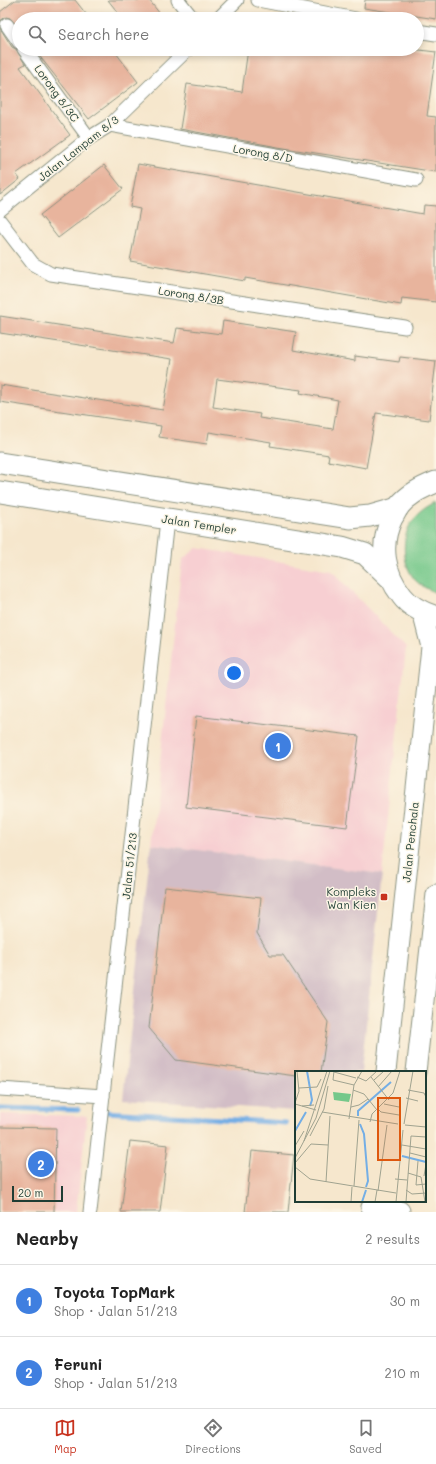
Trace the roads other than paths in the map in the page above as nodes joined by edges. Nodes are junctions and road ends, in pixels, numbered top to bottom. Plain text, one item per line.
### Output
1 (178, 0) edge
2 (237, 0) edge
3 (258, 0) edge
4 (188, 12) edge
5 (225, 12) edge
6 (320, 12) edge
7 (7, 26) dead end
8 (424, 32) edge
9 (12, 33) edge
10 (436, 34) edge
11 (29, 56) edge
12 (181, 56) edge
13 (110, 125) junction
14 (89, 138) junction
15 (416, 180) dead end
16 (0, 210) edge
17 (0, 221) edge
18 (405, 327) dead end
19 (0, 463) edge
20 (436, 482) edge
21 (0, 492) edge
22 (398, 508) junction
23 (167, 520) junction
24 (389, 577) junction
25 (429, 614) edge
26 (436, 894) edge
27 (386, 1071) edge
28 (416, 1071) edge
29 (0, 1089) edge
30 (103, 1096) junction
31 (371, 1207) edge
32 (400, 1208) edge
33 (90, 1212) edge

1 - 4 street
2 - 5 street
3 - 6 street
7 - 9 street
8 - 10 street
11 - 14 street, Lorong 8/3C
12 - 13 street, Jalan Lampam 8/3
13 - 14 street, Jalan Lampam 8/3
13 - 15 street, Lorong 8/D
14 - 16 street, Jalan Lampam 8/3
17 - 18 street, Lorong 8/3B
19 - 22 main road
20 - 22 main road
21 - 23 main road, Jalan Templer
22 - 24 main road
23 - 24 main road, Jalan Templer
23 - 30 street, Jalan 51/213
24 - 25 main road
25 - 27 main road, Jalan Penchala
26 - 28 main road
29 - 30 street
30 - 33 street, Jalan 51/213
31 - 32 main road

